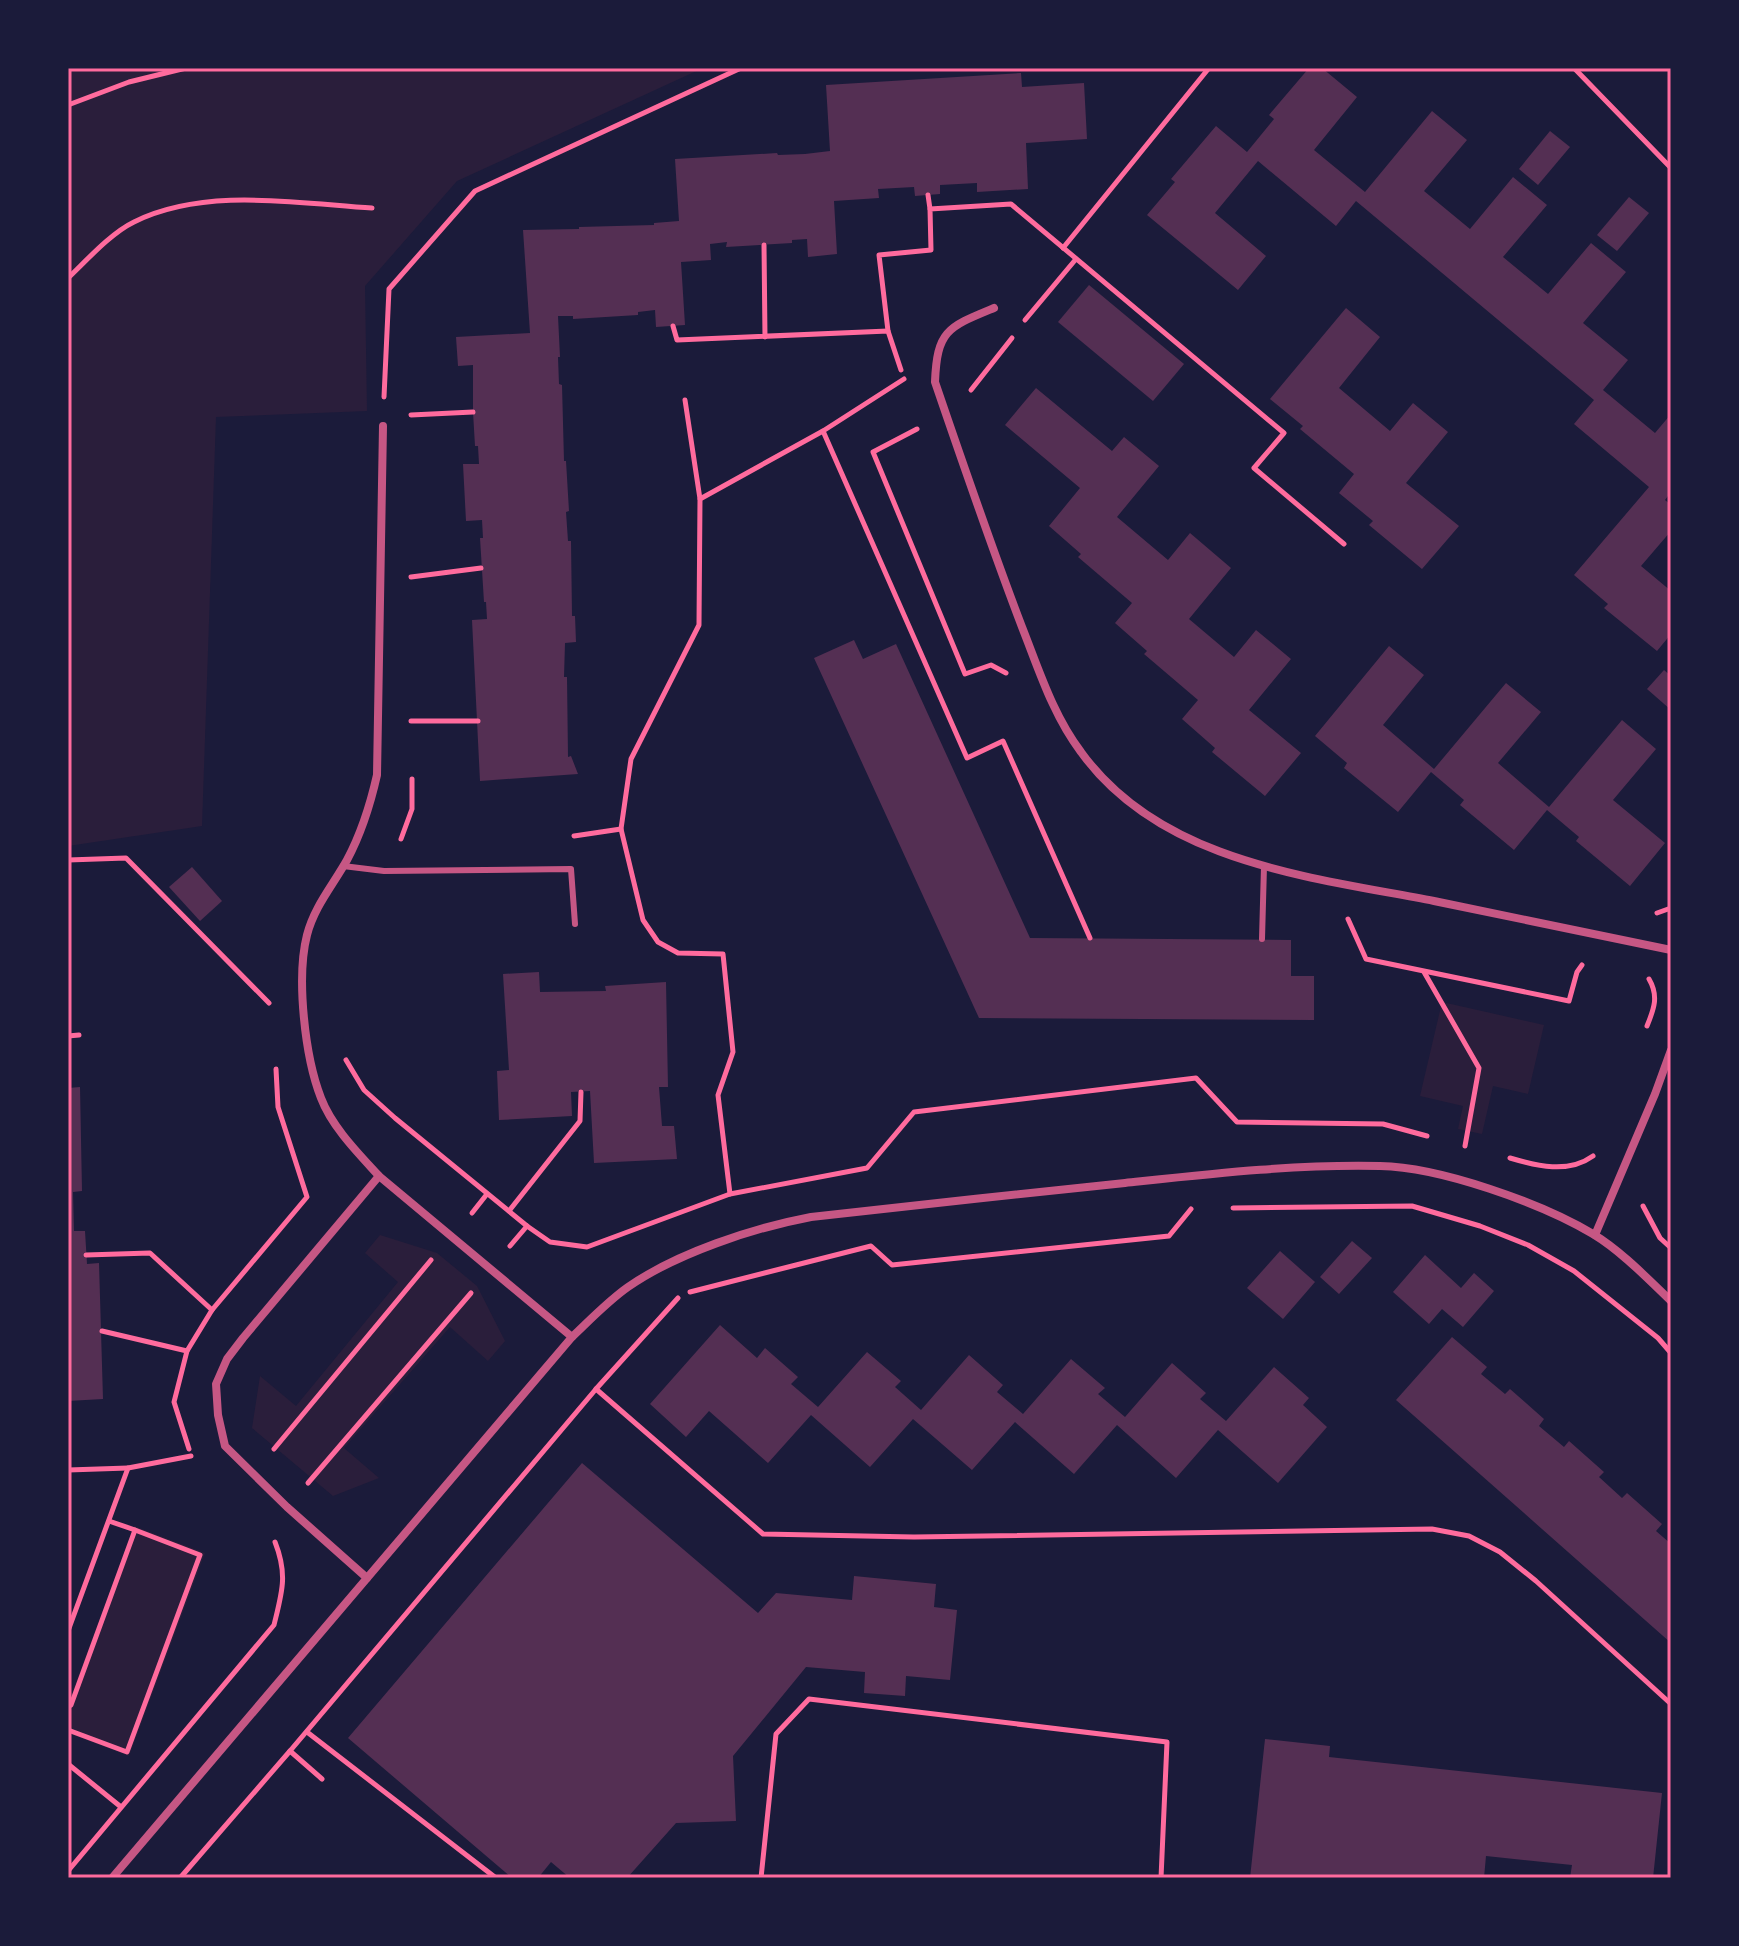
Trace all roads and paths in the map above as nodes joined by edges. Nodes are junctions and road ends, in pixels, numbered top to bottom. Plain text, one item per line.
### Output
1 (186, 68) edge
2 (741, 68) edge
3 (1209, 68) edge
4 (1574, 68) edge
5 (68, 105) edge
6 (1671, 168) edge
7 (928, 195) dead end
8 (372, 208) dead end
9 (930, 209) junction
10 (764, 245) dead end
11 (1063, 248) junction
12 (1076, 259) junction
13 (68, 278) edge
14 (994, 308) dead end
15 (673, 326) dead end
16 (888, 331) junction
17 (765, 337) junction
18 (964, 399) dead end
19 (685, 400) dead end
20 (473, 412) dead end
21 (408, 415) dead end
22 (383, 426) joint
23 (823, 431) junction
24 (700, 499) junction
25 (1344, 544) dead end
26 (410, 562) dead end
27 (481, 568) dead end
28 (410, 577) junction
29 (410, 591) dead end
30 (411, 707) dead end
31 (411, 721) junction
32 (478, 721) dead end
33 (411, 736) dead end
34 (412, 765) dead end
35 (68, 860) edge
36 (343, 866) junction
37 (1264, 866) junction
38 (384, 871) junction
39 (1329, 881) junction
40 (1671, 908) edge
41 (1650, 916) dead end
42 (575, 924) dead end
43 (1090, 938) dead end
44 (1262, 939) dead end
45 (1671, 950) edge
46 (1586, 959) dead end
47 (1424, 972) junction
48 (1644, 972) dead end
49 (270, 1014) dead end
50 (1645, 1034) dead end
51 (79, 1035) dead end
52 (68, 1036) edge
53 (1671, 1050) edge
54 (345, 1058) dead end
55 (275, 1064) dead end
56 (581, 1092) dead end
57 (1438, 1139) dead end
58 (1451, 1142) dead end
59 (1465, 1146) junction
60 (1601, 1149) dead end
61 (1479, 1150) dead end
62 (1507, 1157) dead end
63 (379, 1176) junction
64 (730, 1194) junction
65 (1206, 1208) dead end
66 (1222, 1208) dead end
67 (509, 1211) junction
68 (1595, 1235) junction
69 (452, 1237) junction
70 (86, 1255) dead end
71 (492, 1269) junction
72 (1671, 1301) edge
73 (212, 1310) junction
74 (102, 1331) dead end
75 (572, 1337) junction
76 (1671, 1353) edge
77 (596, 1389) junction
78 (191, 1456) dead end
79 (128, 1468) junction
80 (68, 1470) edge
81 (251, 1474) junction
82 (287, 1507) junction
83 (109, 1521) junction
84 (135, 1530) junction
85 (367, 1578) junction
86 (68, 1605) edge
87 (77, 1606) junction
88 (68, 1631) edge
89 (69, 1704) edge
90 (1671, 1704) edge
91 (68, 1712) edge
92 (68, 1730) edge
93 (307, 1732) junction
94 (290, 1751) junction
95 (68, 1764) edge
96 (322, 1779) dead end
97 (121, 1807) junction
98 (68, 1871) edge
99 (112, 1878) edge
100 (180, 1878) edge
101 (496, 1878) edge
102 (761, 1878) edge
103 (1161, 1878) edge

1 - 5 path
2 - 22 path
3 - 11 path
4 - 6 path
7 - 9 path
8 - 13 path
9 - 11 path
9 - 16 path
10 - 17 path
11 - 12 path
12 - 18 path
12 - 25 path
14 - 37 street
15 - 17 path
16 - 17 path
16 - 23 path
19 - 24 path
20 - 21 path
22 - 36 street
23 - 24 path
23 - 43 path
24 - 64 path
26 - 28 path
27 - 28 path
28 - 29 path
30 - 31 path
31 - 32 path
31 - 33 path
34 - 38 path
35 - 49 path
36 - 38 lane
36 - 63 street
37 - 39 street
37 - 44 lane
38 - 42 lane
39 - 45 street
39 - 47 path
40 - 41 path
46 - 47 path
47 - 59 path
48 - 50 path
51 - 52 path
53 - 68 street
54 - 67 path
55 - 73 path
56 - 67 path
57 - 64 path
58 - 59 path
59 - 61 path
60 - 62 path
63 - 69 street
63 - 81 street
64 - 67 path
65 - 77 path
66 - 76 path
68 - 72 street
68 - 75 street
69 - 71 street
69 - 81 path
70 - 73 path
71 - 75 street
71 - 82 path
73 - 74 path
75 - 85 street
77 - 90 path
77 - 93 path
78 - 79 path
79 - 80 path
79 - 83 path
81 - 82 street
82 - 85 street
82 - 97 path
83 - 84 path
83 - 87 path
84 - 89 path
84 - 92 path
85 - 99 street
86 - 87 path
87 - 88 path
89 - 91 path
93 - 94 path
93 - 101 path
94 - 96 path
94 - 100 path
95 - 97 path
97 - 98 path
102 - 103 path

